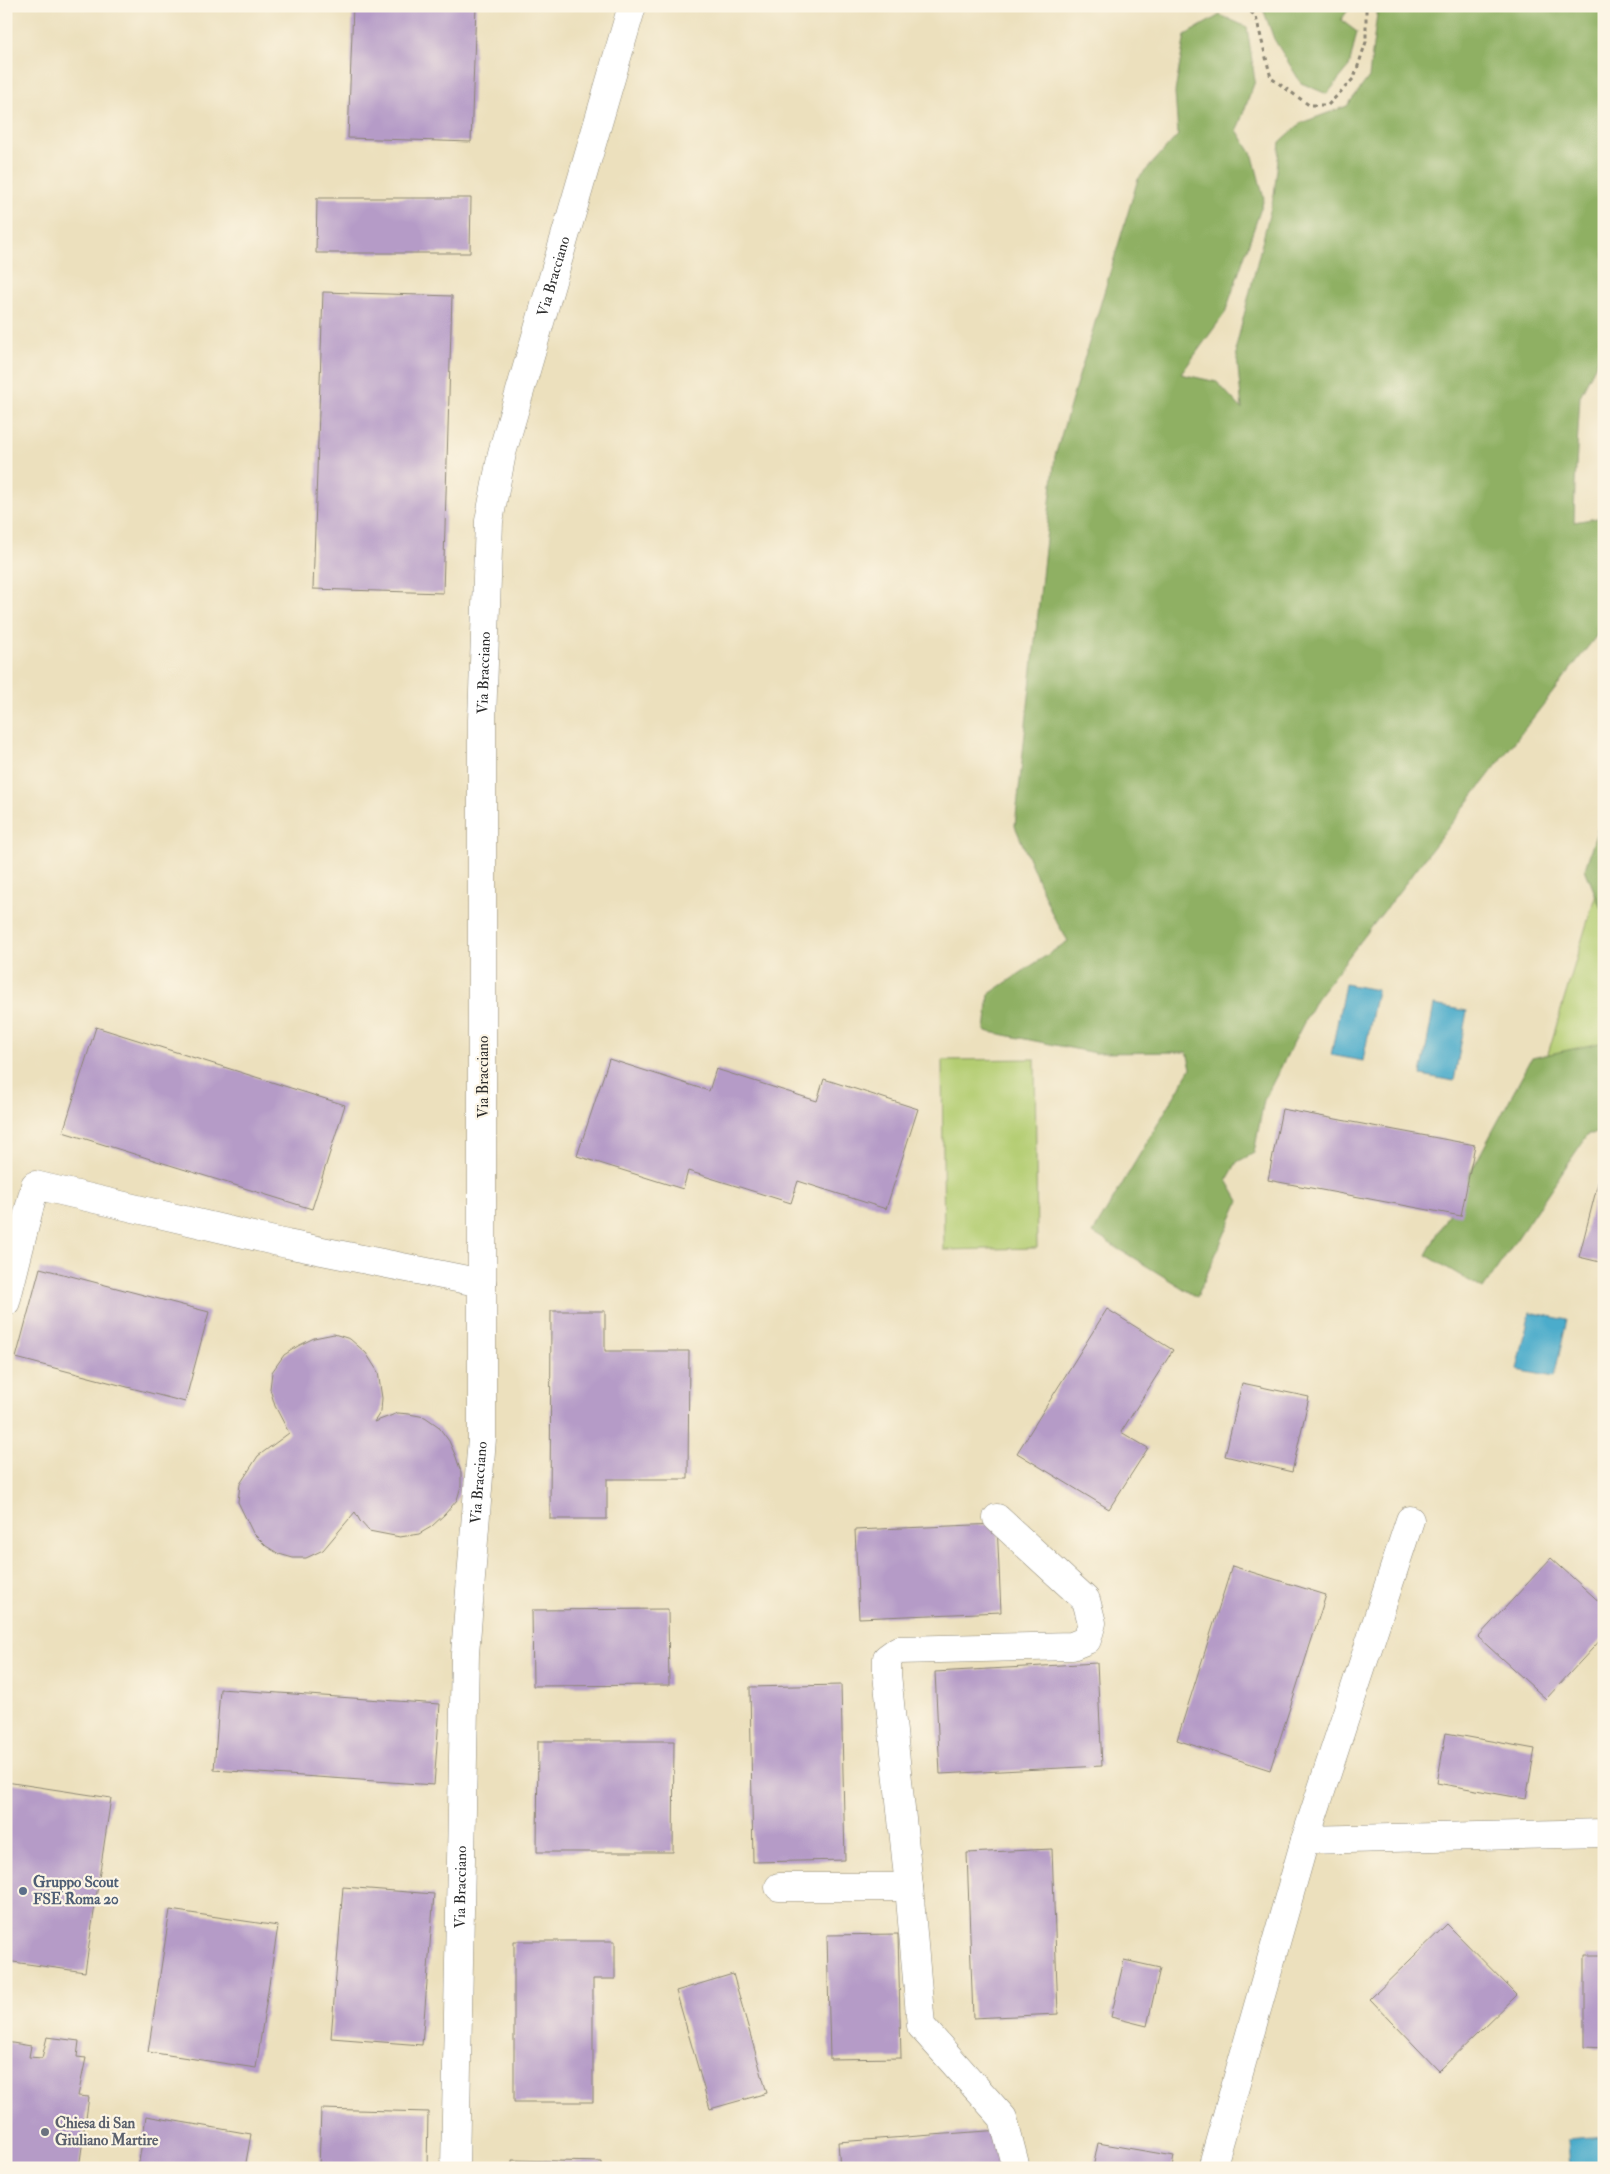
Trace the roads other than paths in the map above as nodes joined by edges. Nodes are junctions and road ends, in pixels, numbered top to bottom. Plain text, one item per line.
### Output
1 (632, 6) edge
2 (482, 1283) junction
3 (6, 1302) edge
4 (997, 1518) dead end
5 (1410, 1520) dead end
6 (1604, 1833) edge
7 (1305, 1840) junction
8 (779, 1887) dead end
9 (909, 1887) junction
10 (455, 2168) edge
11 (1016, 2168) edge
12 (1212, 2168) edge

1 - 2 street, Via Bracciano
2 - 3 street
2 - 10 street, Via Bracciano
4 - 9 street
5 - 7 street
6 - 7 street
7 - 12 street
8 - 9 street
9 - 11 street

